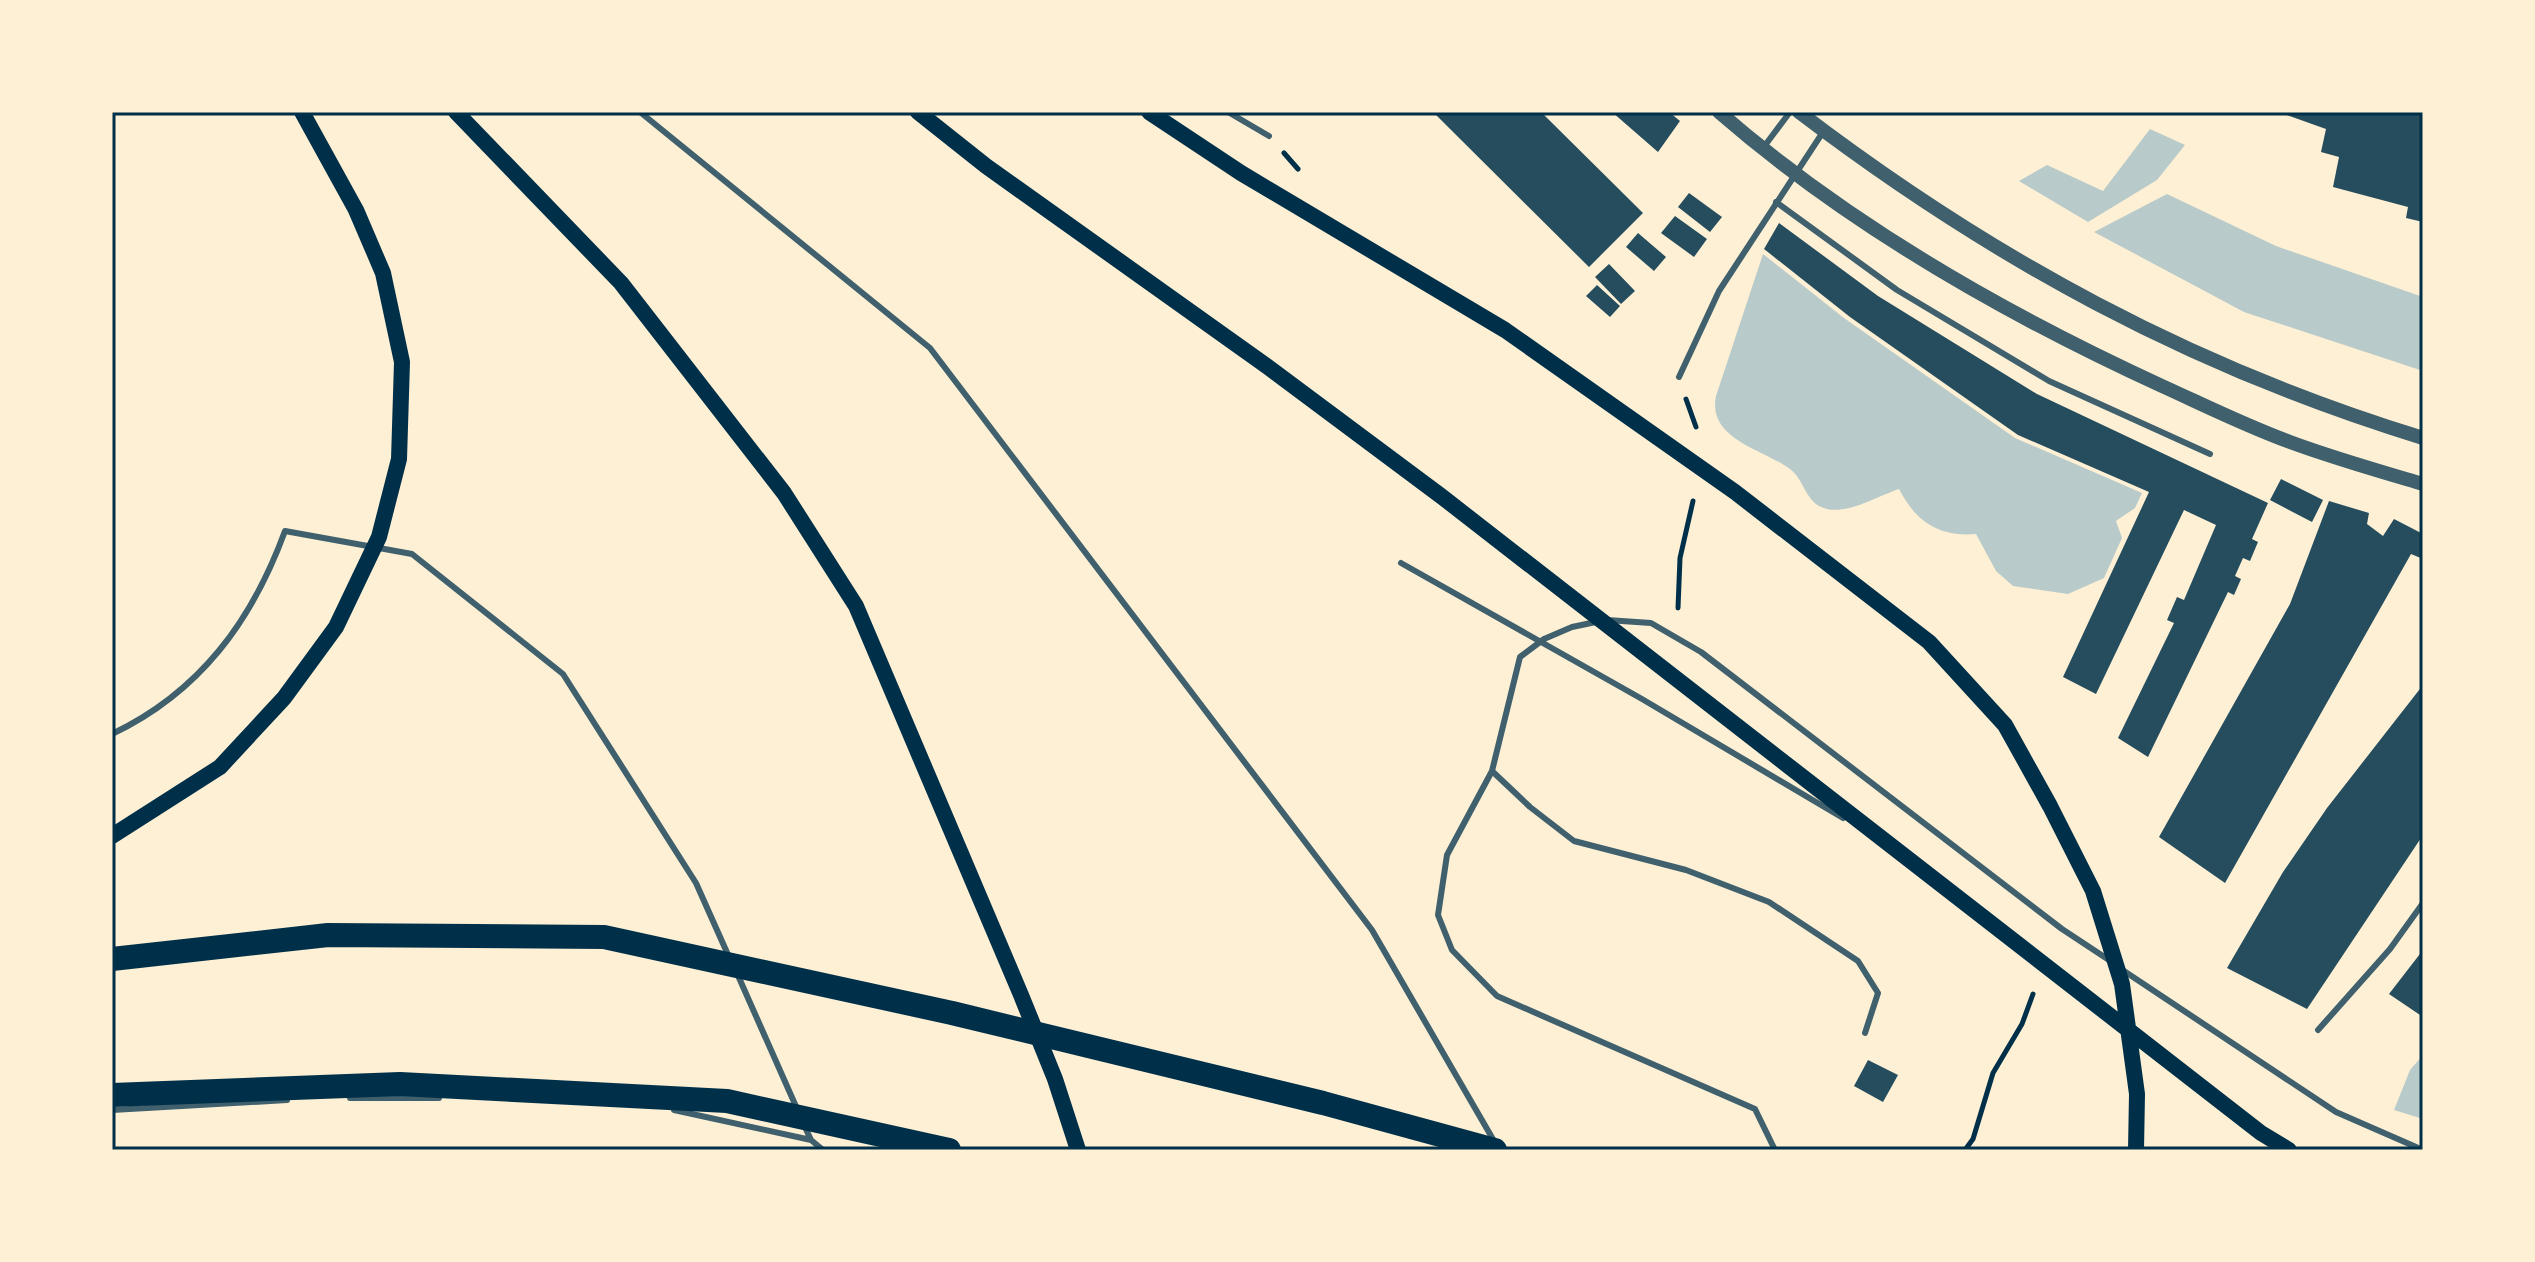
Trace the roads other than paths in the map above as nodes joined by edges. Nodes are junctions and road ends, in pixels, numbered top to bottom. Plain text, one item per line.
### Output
1 (302, 112) edge
2 (456, 112) edge
3 (640, 112) edge
4 (918, 112) edge
5 (1149, 112) edge
6 (1228, 112) edge
7 (1719, 112) edge
8 (1790, 112) edge
9 (1799, 112) edge
10 (1824, 131) junction
11 (1269, 136) dead end
12 (1763, 148) junction
13 (1795, 172) junction
14 (1776, 202) junction
15 (1679, 377) road end
16 (2423, 438) edge
17 (2210, 454) dead end
18 (2423, 484) edge
19 (1401, 563) dead end
20 (112, 734) edge
21 (1492, 771) junction
22 (112, 836) edge
23 (1891, 846) junction
24 (2423, 903) edge
25 (112, 959) edge
26 (2318, 1030) dead end
27 (1865, 1033) dead end
28 (112, 1095) edge
29 (343, 1098) dead end
30 (450, 1098) dead end
31 (296, 1100) dead end
32 (663, 1109) dead end
33 (112, 1110) edge
34 (811, 1140) junction
35 (823, 1150) edge
36 (949, 1150) edge
37 (1078, 1150) edge
38 (1497, 1150) edge
39 (1775, 1150) edge
40 (2136, 1150) edge
41 (2289, 1150) edge
42 (2423, 1150) edge

1 - 22 main road
2 - 37 main road
3 - 38 lane
4 - 23 main road
5 - 40 main road
6 - 11 lane
7 - 12 street
8 - 12 lane
9 - 10 street
10 - 13 lane
10 - 16 street
12 - 13 street
13 - 14 lane
13 - 18 street
14 - 15 lane
14 - 17 lane
19 - 23 lane
20 - 34 lane
21 - 27 lane
21 - 39 lane
21 - 42 lane
23 - 41 main road
24 - 26 lane
25 - 38 highway
28 - 36 highway
29 - 30 lane
31 - 33 lane
32 - 34 lane
34 - 35 lane

